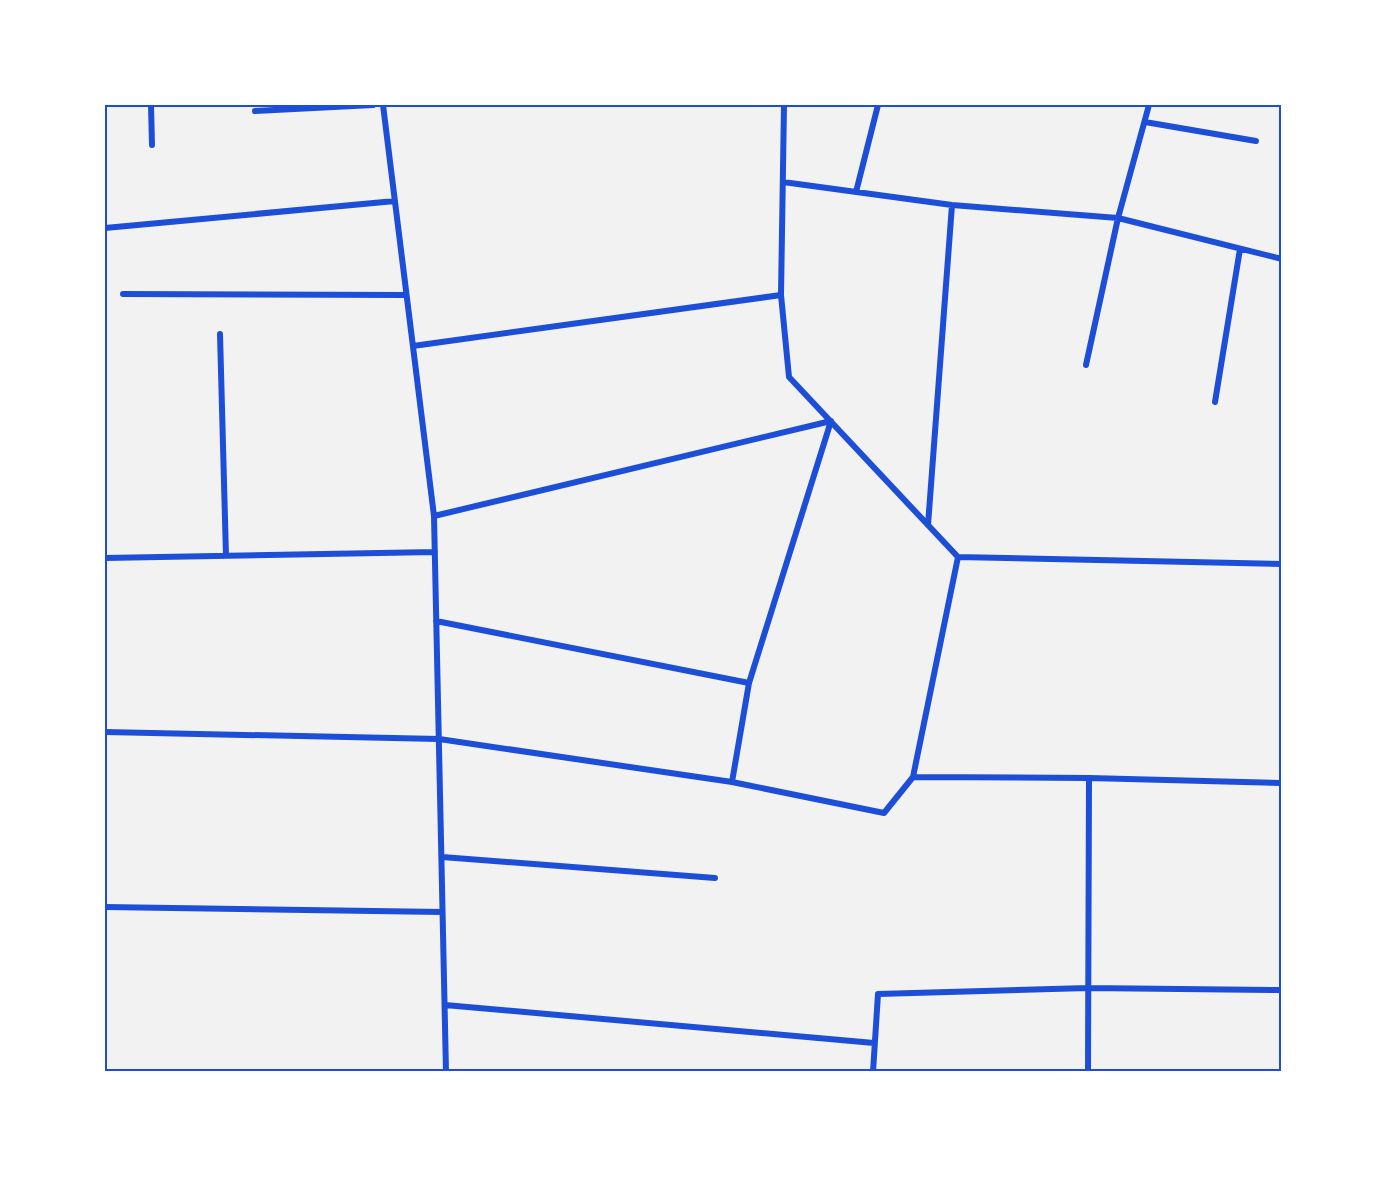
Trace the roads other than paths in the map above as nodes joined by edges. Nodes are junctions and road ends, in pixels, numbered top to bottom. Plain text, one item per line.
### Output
1 (151, 105) edge
2 (373, 105) edge
3 (383, 105) edge
4 (784, 105) edge
5 (878, 105) edge
6 (1149, 105) edge
7 (255, 111) dead end
8 (1145, 122) junction
9 (1256, 141) dead end
10 (152, 145) dead end
11 (783, 183) junction
12 (856, 192) junction
13 (395, 201) junction
14 (952, 205) junction
15 (1118, 218) junction
16 (105, 228) edge
17 (1240, 249) junction
18 (1282, 259) edge
19 (123, 294) dead end
20 (781, 294) junction
21 (406, 296) junction
22 (220, 334) dead end
23 (413, 346) junction
24 (1086, 365) dead end
25 (1215, 402) dead end
26 (831, 422) junction
27 (434, 516) junction
28 (928, 525) junction
29 (435, 552) junction
30 (226, 556) junction
31 (958, 557) junction
32 (105, 558) edge
33 (1282, 564) edge
34 (436, 621) junction
35 (749, 683) junction
36 (105, 732) edge
37 (439, 739) junction
38 (913, 777) junction
39 (1089, 778) junction
40 (732, 782) junction
41 (1282, 783) edge
42 (442, 857) junction
43 (715, 878) dead end
44 (105, 907) edge
45 (442, 912) junction
46 (1088, 988) junction
47 (1282, 990) edge
48 (445, 1005) junction
49 (874, 1043) junction
50 (446, 1072) edge
51 (873, 1072) edge
52 (1089, 1072) edge

1 - 10 street
2 - 7 street
3 - 13 street
4 - 11 street
5 - 12 street
6 - 8 street
8 - 9 street
8 - 15 street
11 - 12 street
11 - 20 street
12 - 14 street
13 - 16 street
13 - 21 street
14 - 15 street
14 - 28 street
15 - 17 street
15 - 24 street
17 - 18 street
17 - 25 street
19 - 21 street
20 - 23 street
20 - 26 street
21 - 23 street
22 - 30 street
23 - 27 street
26 - 27 street
26 - 28 street
26 - 35 street
27 - 29 street
28 - 31 street
29 - 30 street
29 - 34 street
30 - 32 street
31 - 33 street
31 - 38 street
34 - 35 street
34 - 37 street
35 - 40 street
36 - 37 street
37 - 40 street
37 - 42 street
38 - 39 street
38 - 40 street
39 - 41 street
39 - 46 street
42 - 43 street
42 - 45 street
44 - 45 street
45 - 48 street
46 - 47 street
46 - 49 street
46 - 52 street
48 - 49 street
48 - 50 street
49 - 51 street

